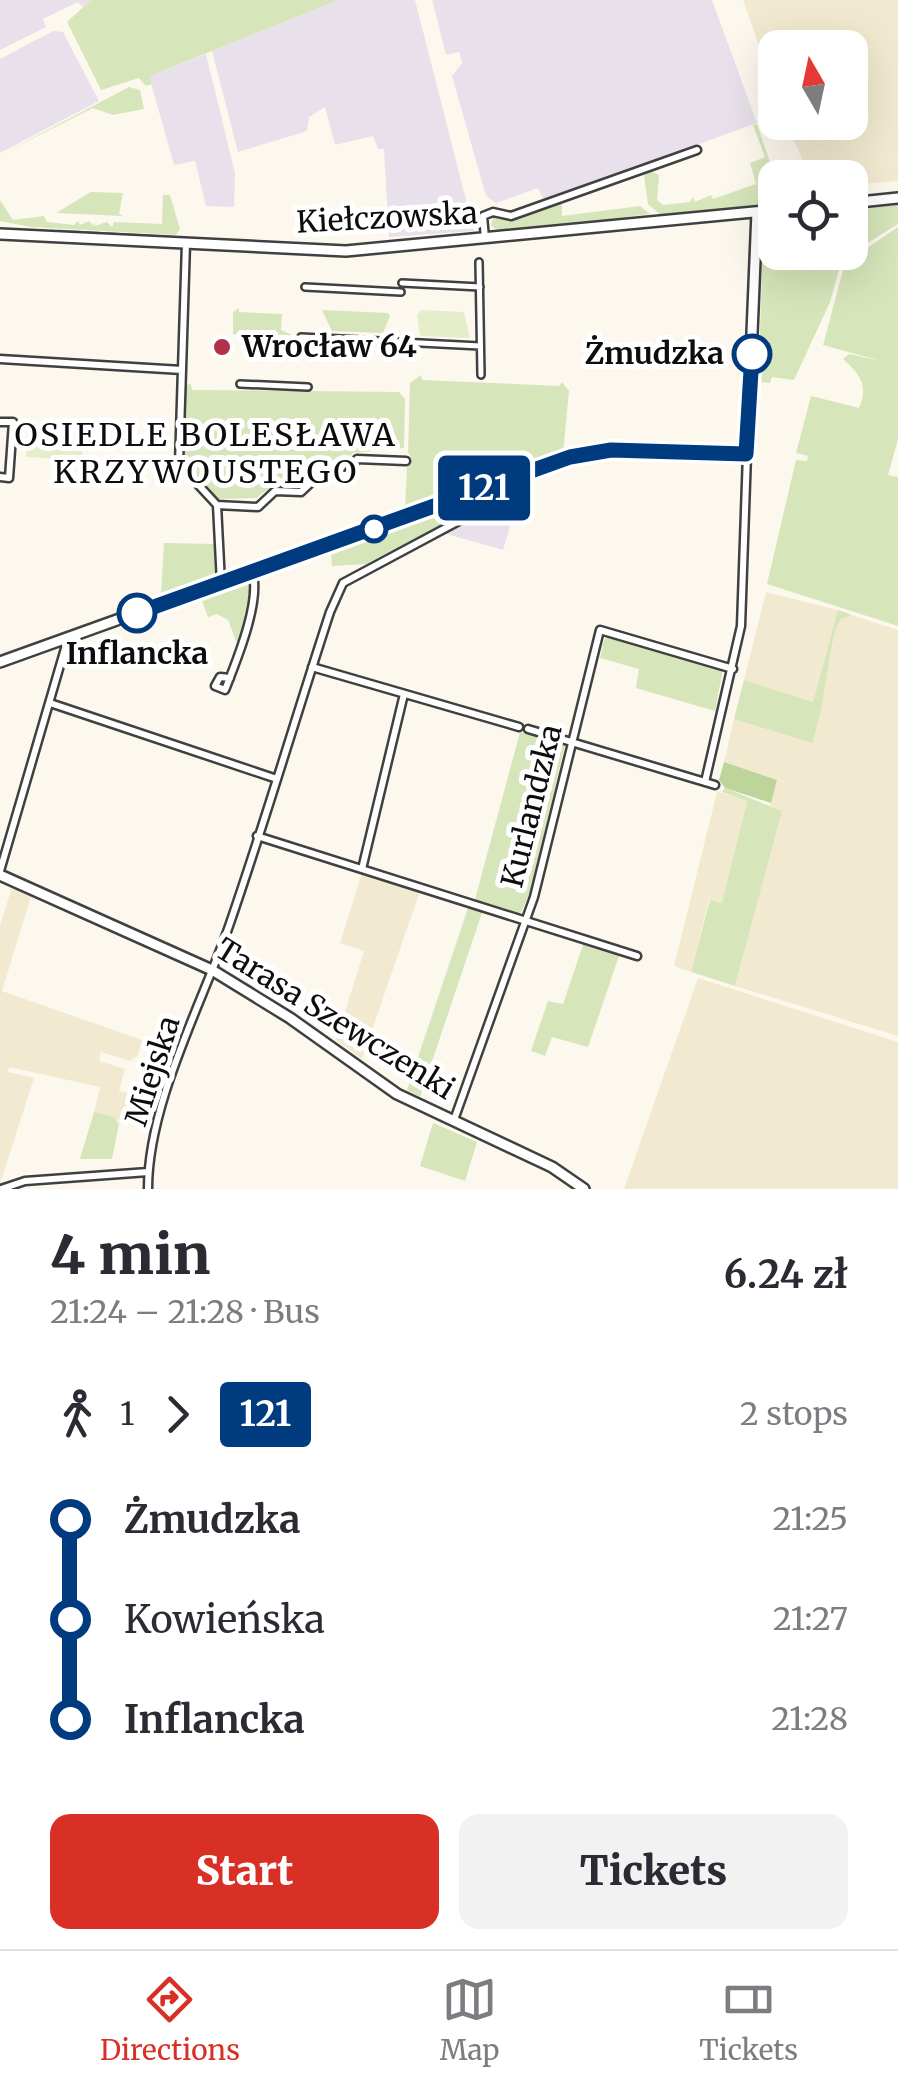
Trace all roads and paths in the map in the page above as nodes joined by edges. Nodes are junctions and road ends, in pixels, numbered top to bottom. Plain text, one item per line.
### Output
1 (697, 150) dead end
2 (898, 198) edge
3 (868, 201) edge
4 (757, 212) joint
5 (0, 234) edge
6 (484, 239) junction
7 (186, 243) junction
8 (479, 262) dead end
9 (402, 283) dead end
10 (480, 286) junction
11 (305, 288) dead end
12 (401, 292) dead end
13 (301, 337) dead end
14 (480, 346) junction
15 (0, 359) edge
16 (182, 370) junction
17 (481, 375) dead end
18 (240, 384) dead end
19 (308, 387) dead end
20 (0, 422) edge
21 (746, 454) junction
22 (406, 461) dead end
23 (526, 473) junction
24 (0, 478) edge
25 (218, 505) junction
26 (252, 571) junction
27 (221, 582) junction
28 (64, 639) junction
29 (0, 662) edge
30 (312, 667) junction
31 (734, 669) junction
32 (230, 678) dead end
33 (404, 694) junction
34 (50, 703) junction
35 (572, 742) junction
36 (277, 779) junction
37 (705, 782) junction
38 (716, 786) dead end
39 (257, 836) junction
40 (362, 869) junction
41 (0, 873) edge
42 (524, 921) junction
43 (637, 956) dead end
44 (212, 970) junction
45 (453, 1122) junction
46 (148, 1172) junction
47 (1, 1189) edge
48 (148, 1189) edge
49 (584, 1189) edge

1 - 6 street
2 - 3 street
4 - 6 street, Kiełczowska
4 - 21 street
5 - 7 street, Kiełczowska
6 - 7 street, Kiełczowska
7 - 16 street
8 - 10 street
9 - 10 street
10 - 14 street
11 - 12 street
13 - 14 street
14 - 17 street
15 - 16 street
16 - 25 street
18 - 19 street
20 - 24 street
21 - 23 street
21 - 31 street
22 - 25 street
23 - 26 street
23 - 30 street, Miejska
25 - 27 street
26 - 27 street
26 - 32 street
27 - 28 street
28 - 29 street
28 - 34 street
30 - 33 street
30 - 36 street, Miejska
31 - 35 street, Kurlandzka
31 - 37 street
33 - 35 street
33 - 40 street
34 - 36 street
34 - 41 street
35 - 37 street
35 - 42 street, Kurlandzka
36 - 39 street, Miejska
37 - 38 street
39 - 40 street
39 - 44 street, Miejska
40 - 42 street
41 - 44 street, Tarasa Szewczenki
42 - 43 street
42 - 45 street, Kurlandzka
44 - 45 street, Tarasa Szewczenki
44 - 46 street, Miejska
45 - 49 street, Tarasa Szewczenki
46 - 47 street
46 - 48 street, Miejska

